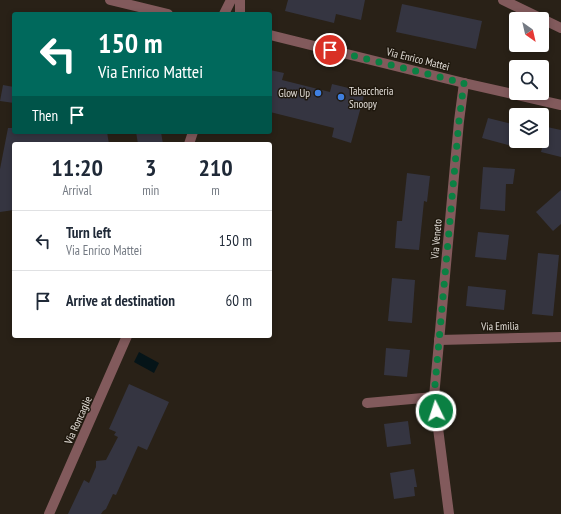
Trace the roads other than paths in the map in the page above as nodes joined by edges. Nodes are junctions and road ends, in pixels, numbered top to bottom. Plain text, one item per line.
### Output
1 (110, 0) edge
2 (231, 0) edge
3 (240, 0) edge
4 (503, 0) edge
5 (160, 12) edge
6 (225, 12) edge
7 (240, 12) edge
8 (561, 28) edge
9 (272, 35) edge
10 (464, 83) junction
11 (561, 105) edge
12 (561, 337) edge
13 (126, 338) edge
14 (439, 340) junction
15 (434, 396) junction
16 (367, 404) dead end
17 (49, 514) edge
18 (449, 514) edge

1 - 5 street
2 - 6 street
3 - 7 street
4 - 8 street
9 - 10 street, Via Enrico Mattei
10 - 11 street, Via Enrico Mattei
10 - 14 street, Via Veneto
12 - 14 street, Via Emilia
13 - 17 street, Via Roncaglie
14 - 15 street, Via Veneto
15 - 16 street
15 - 18 street, Via Veneto

